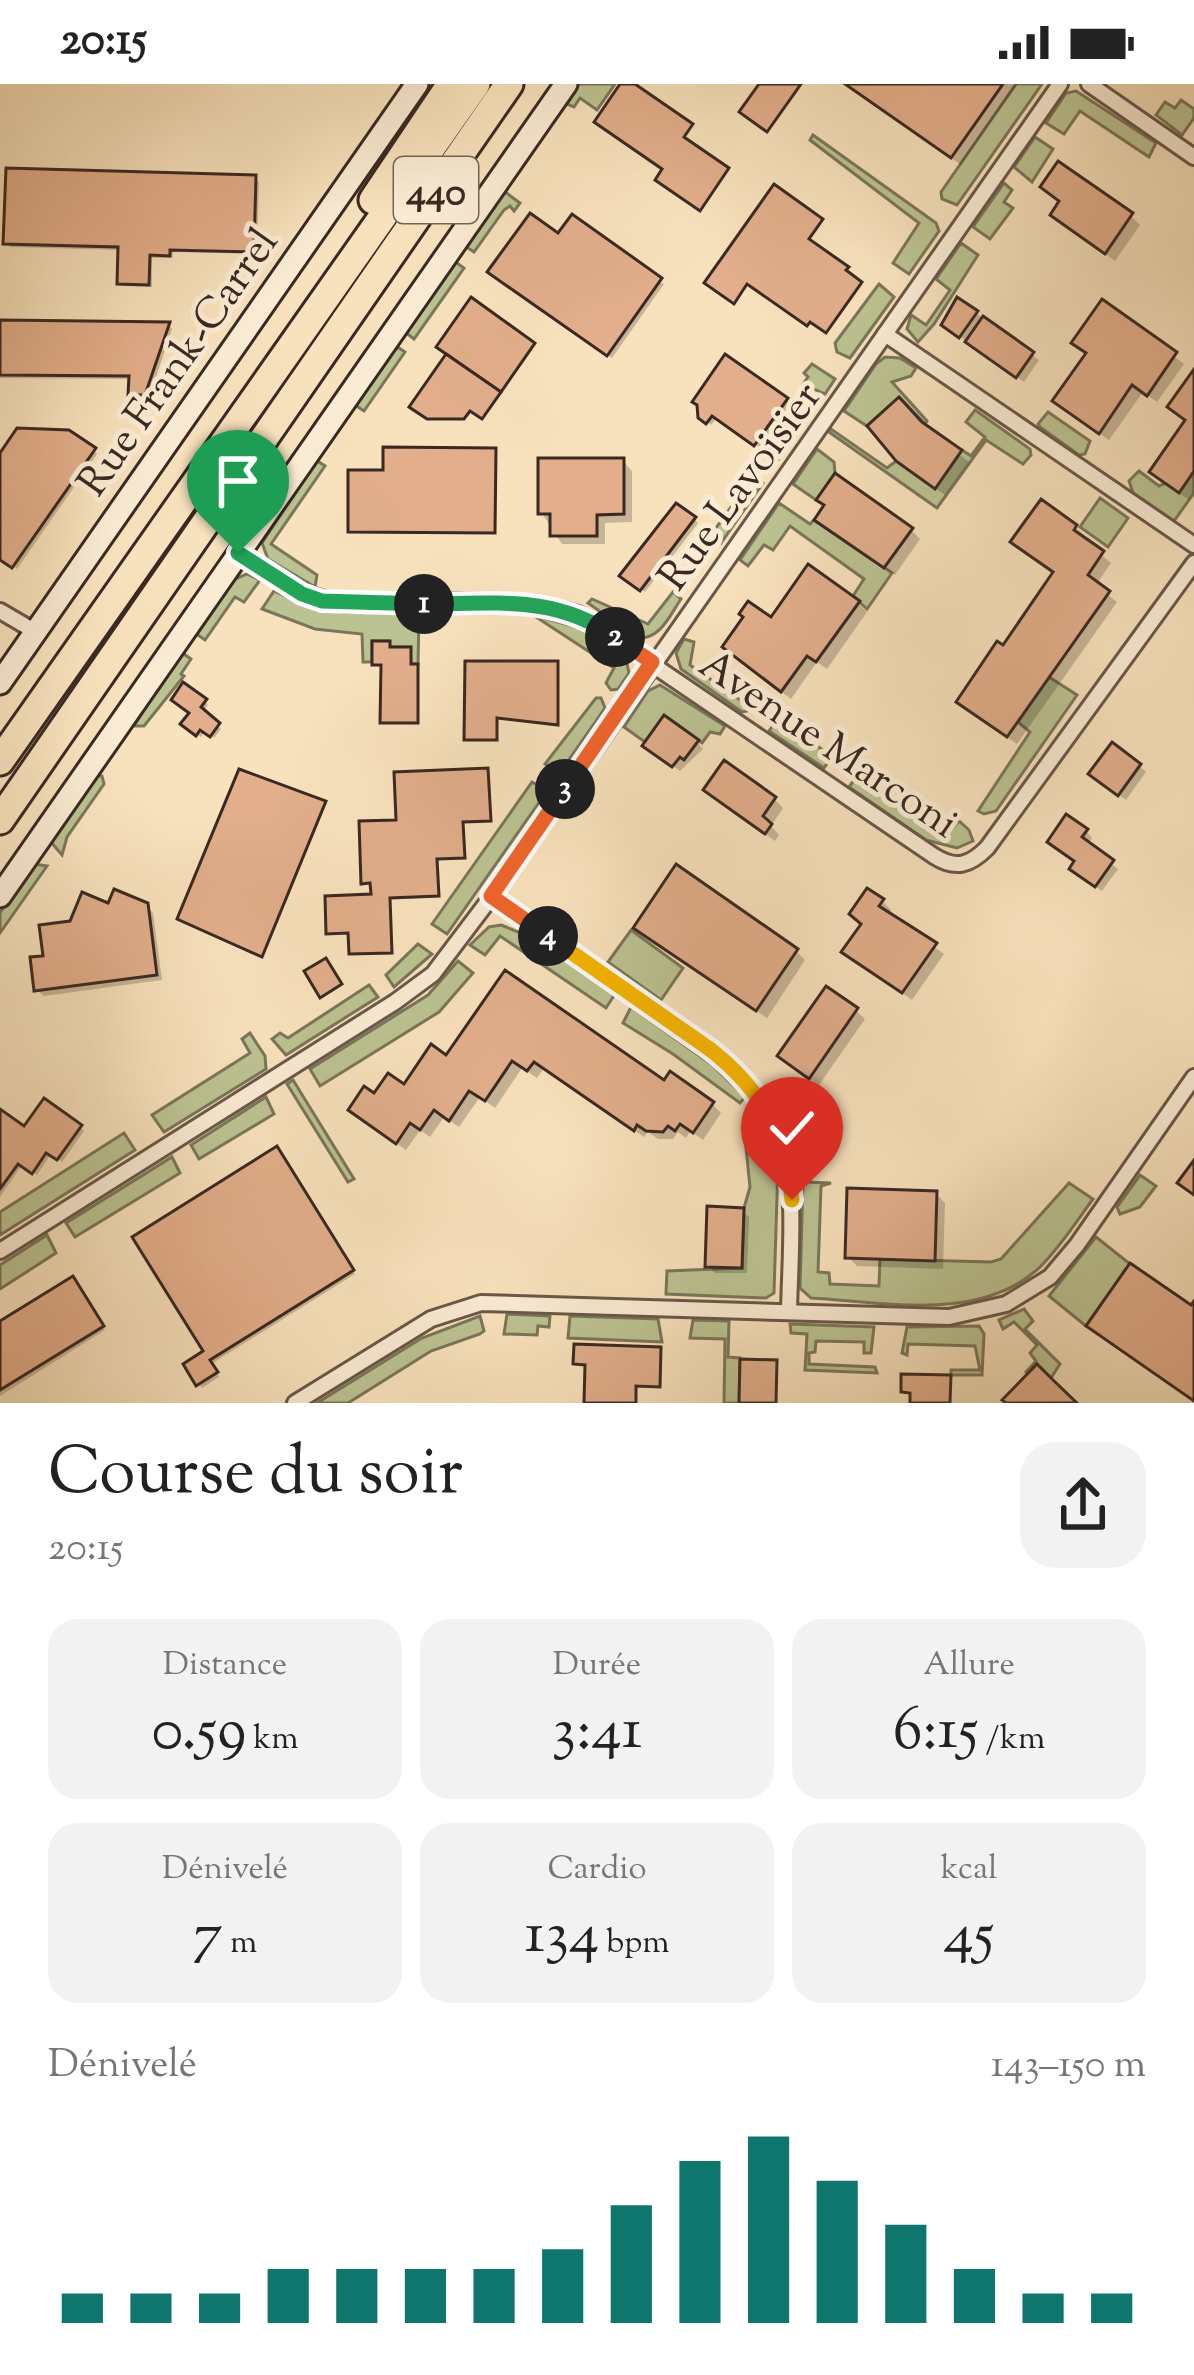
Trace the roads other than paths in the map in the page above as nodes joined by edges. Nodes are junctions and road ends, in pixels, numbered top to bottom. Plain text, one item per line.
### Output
1 (417, 84) edge
2 (451, 84) edge
3 (476, 84) edge
4 (509, 84) edge
5 (526, 84) edge
6 (566, 84) edge
7 (1060, 84) edge
8 (1089, 84) edge
9 (1194, 157) edge
10 (364, 297) junction
11 (885, 334) junction
12 (182, 505) junction
13 (1194, 545) edge
14 (238, 553) junction
15 (1194, 563) edge
16 (0, 611) edge
17 (36, 632) junction
18 (652, 662) junction
19 (0, 683) edge
20 (0, 760) edge
21 (0, 820) edge
22 (0, 896) edge
23 (491, 896) junction
24 (1194, 1077) edge
25 (0, 1251) edge
26 (789, 1310) junction
27 (296, 1403) edge

1 - 17 street, Rue Frank-Carrel
2 - 12 highway
3 - 12 highway, 440
4 - 10 highway, 440
5 - 10 highway
6 - 14 street
7 - 11 street, Rue Lavoisier
8 - 9 street
10 - 21 highway, 440
11 - 13 street
11 - 18 street, Rue Lavoisier
12 - 20 highway, 440
14 - 18 street, Avenue Marconi
14 - 22 street
15 - 18 street, Avenue Marconi
16 - 17 street
17 - 19 street, Rue Frank-Carrel
18 - 23 street, Rue Lavoisier
23 - 25 street, Rue Lavoisier
23 - 26 street
24 - 26 street
26 - 27 street

